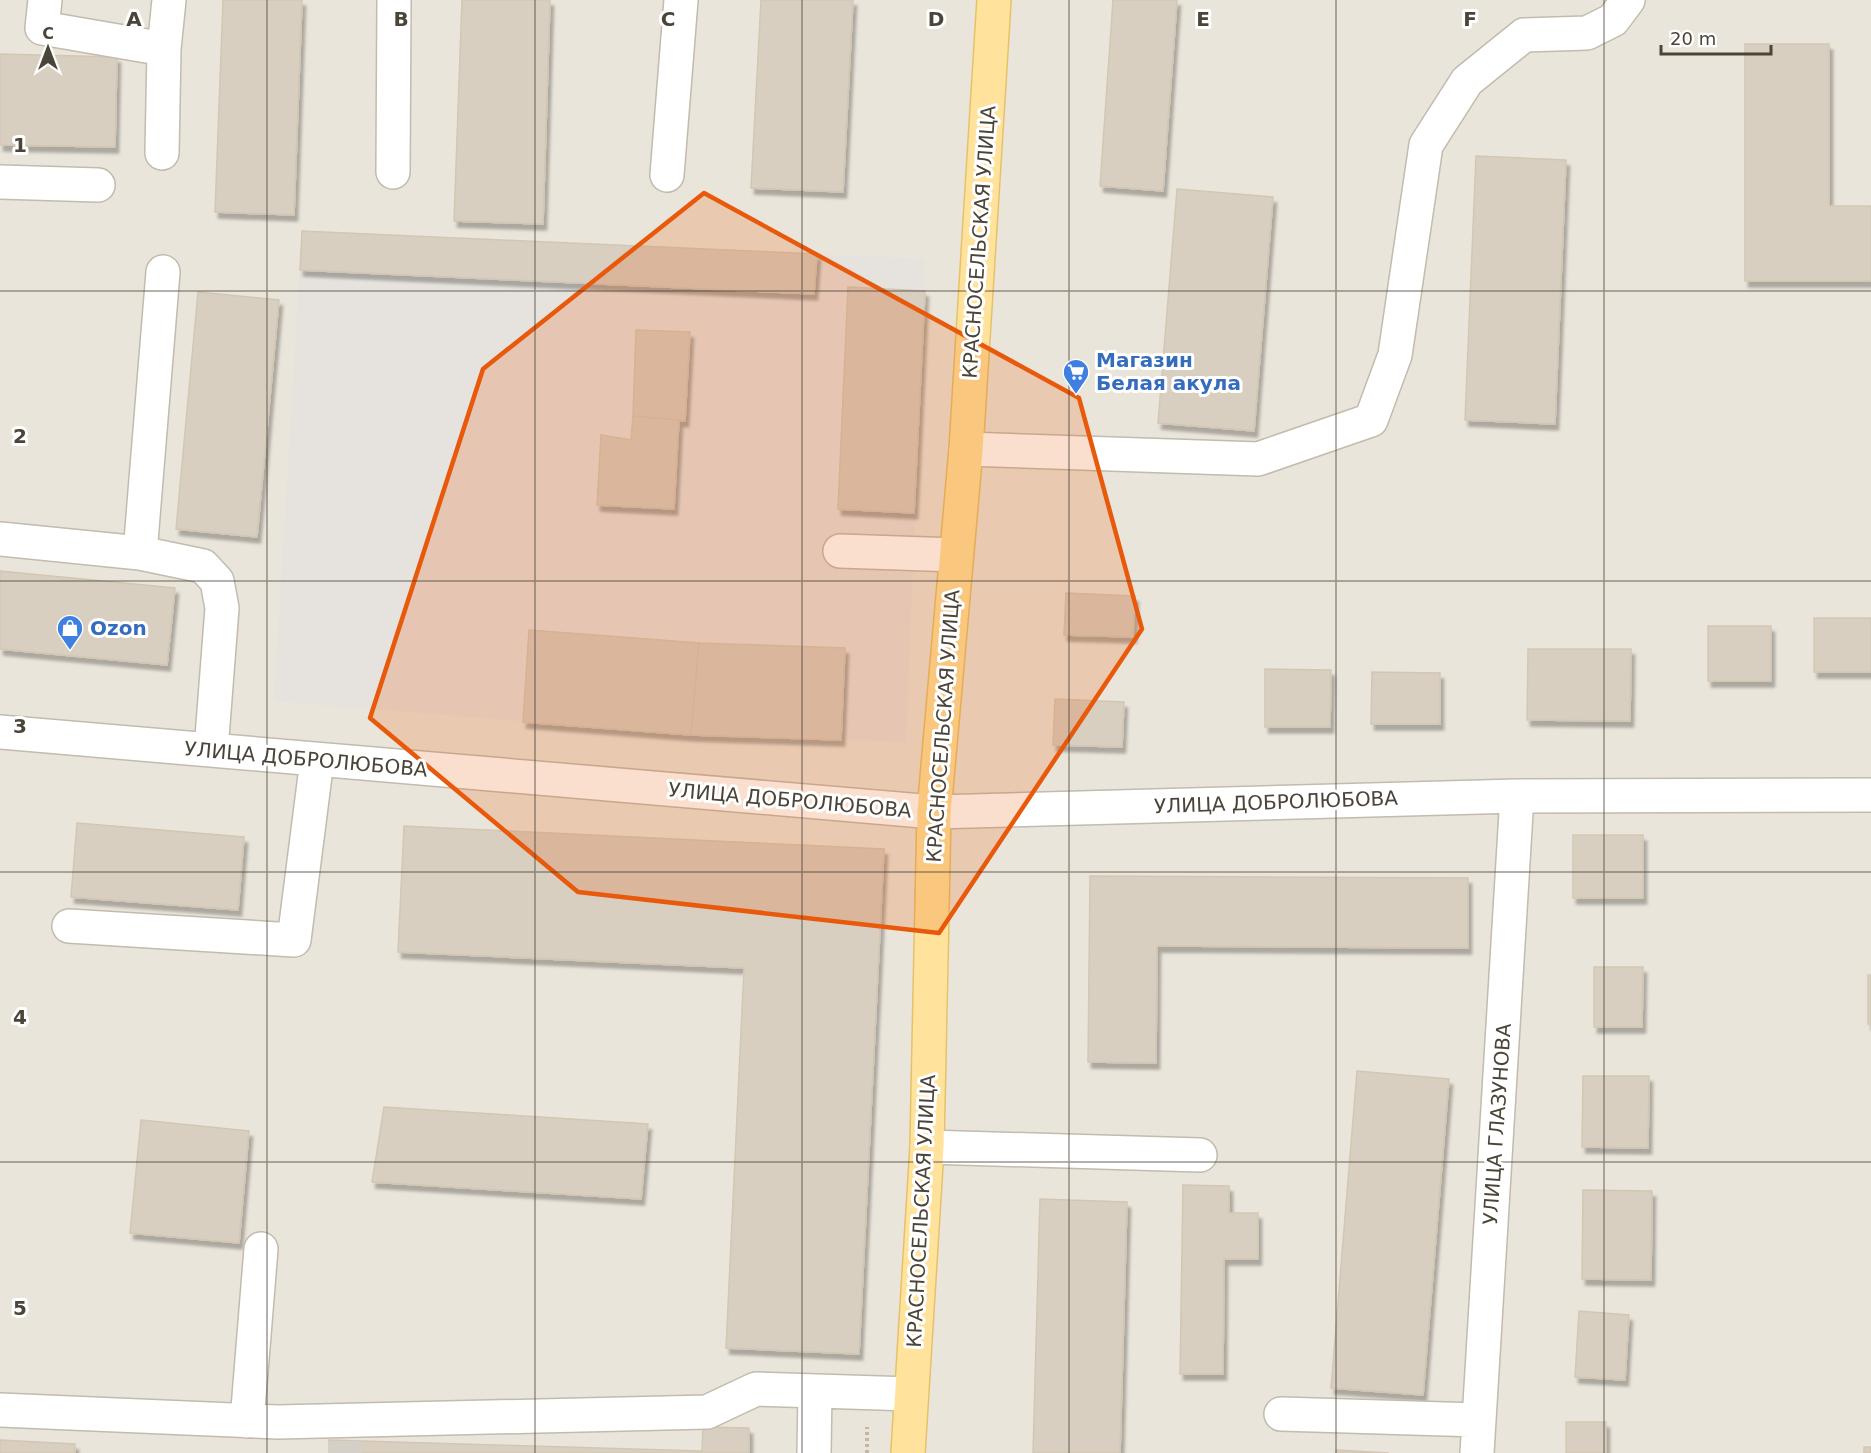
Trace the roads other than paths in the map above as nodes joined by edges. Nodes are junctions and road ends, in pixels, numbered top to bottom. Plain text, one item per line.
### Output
1 (45, 0) edge
2 (169, 0) edge
3 (394, 0) edge
4 (681, 0) edge
5 (994, 0) edge
6 (1628, 0) edge
7 (164, 49) junction
8 (162, 153) dead end
9 (393, 172) dead end
10 (667, 176) dead end
11 (0, 182) edge
12 (98, 185) dead end
13 (163, 272) dead end
14 (966, 448) junction
15 (0, 539) edge
16 (840, 551) dead end
17 (140, 553) junction
18 (956, 555) junction
19 (0, 732) edge
20 (211, 750) junction
21 (317, 760) junction
22 (1871, 795) edge
23 (1517, 796) junction
24 (934, 812) junction
25 (69, 926) dead end
26 (927, 1147) junction
27 (1200, 1155) dead end
28 (261, 1249) dead end
29 (815, 1391) junction
30 (910, 1394) junction
31 (0, 1410) edge
32 (1281, 1414) dead end
33 (1478, 1420) junction
34 (247, 1421) junction
35 (814, 1453) edge
36 (908, 1453) edge
37 (1477, 1453) edge

1 - 7 street
2 - 7 street
3 - 9 street
4 - 10 street
5 - 14 main road, КРАСНОСЕЛЬСКАЯ УЛИЦА
6 - 14 street
7 - 8 street
11 - 12 street
13 - 17 street
14 - 18 main road, КРАСНОСЕЛЬСКАЯ УЛИЦА
15 - 17 street
16 - 18 street
17 - 20 street
18 - 24 main road, КРАСНОСЕЛЬСКАЯ УЛИЦА
19 - 20 street, УЛИЦА ДОБРОЛЮБОВА
20 - 21 street, УЛИЦА ДОБРОЛЮБОВА
21 - 24 street, УЛИЦА ДОБРОЛЮБОВА
21 - 25 street
22 - 23 street, УЛИЦА ДОБРОЛЮБОВА
23 - 24 street, УЛИЦА ДОБРОЛЮБОВА
23 - 33 street, УЛИЦА ГЛАЗУНОВА
24 - 26 main road, КРАСНОСЕЛЬСКАЯ УЛИЦА
26 - 27 street
26 - 30 main road, КРАСНОСЕЛЬСКАЯ УЛИЦА
28 - 34 street
29 - 30 street
29 - 34 street
29 - 35 street
30 - 36 main road, КРАСНОСЕЛЬСКАЯ УЛИЦА
31 - 34 street
32 - 33 street
33 - 37 street, УЛИЦА ГЛАЗУНОВА

